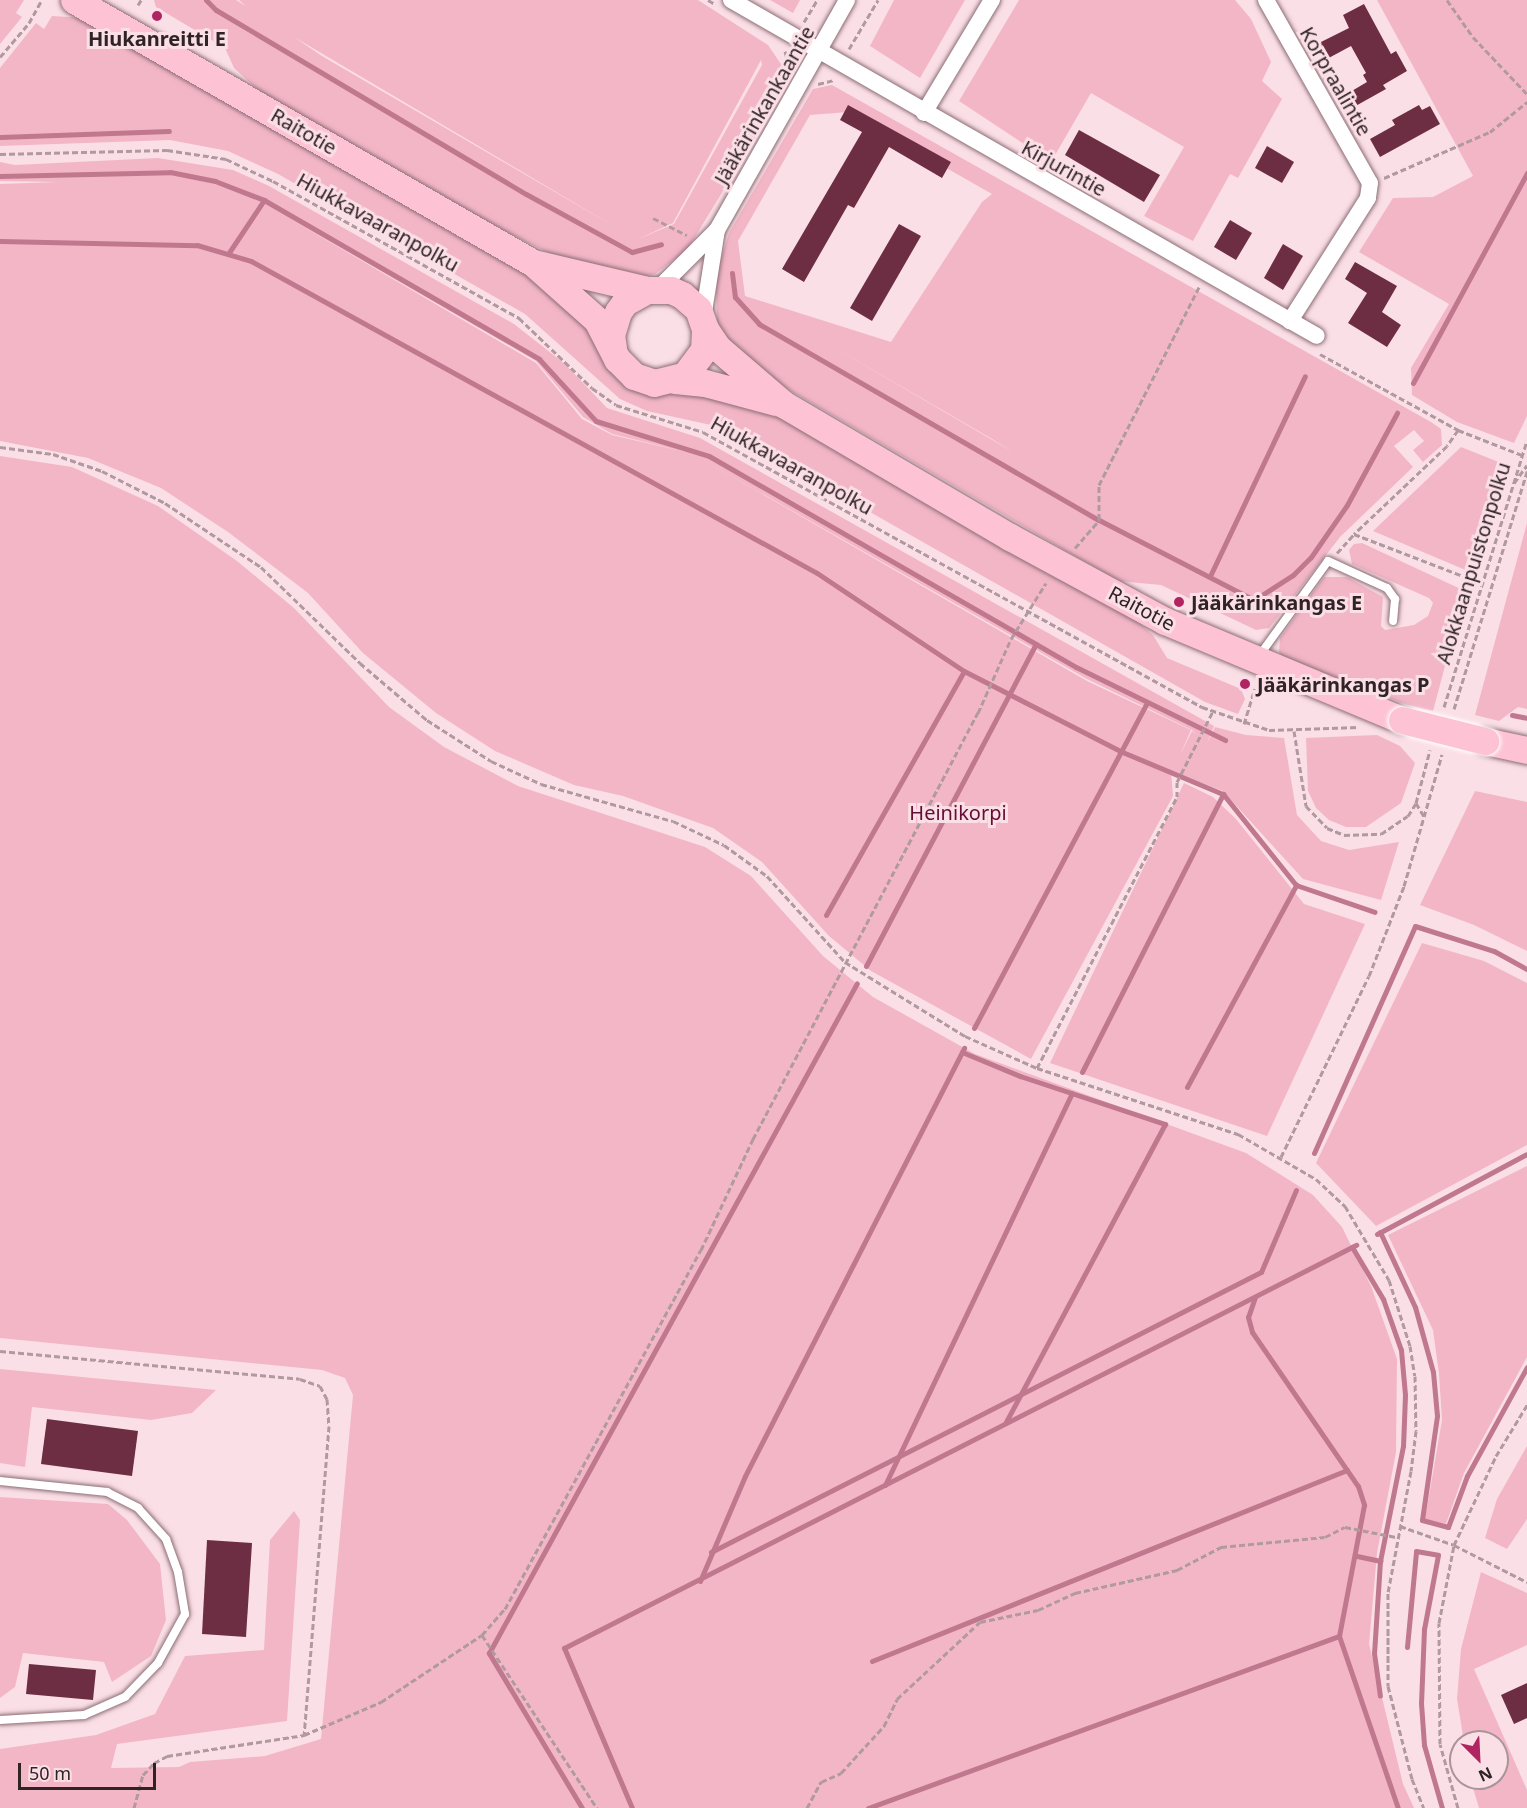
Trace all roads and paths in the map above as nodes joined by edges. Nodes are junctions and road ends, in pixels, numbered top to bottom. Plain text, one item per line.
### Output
1 (42, 0) edge
2 (74, 0) edge
3 (141, 0) edge
4 (731, 0) edge
5 (847, 0) edge
6 (878, 0) edge
7 (992, 0) edge
8 (1266, 0) edge
9 (1447, 0) edge
10 (138, 5) dead end
11 (818, 52) junction
12 (0, 57) edge
13 (840, 64) junction
14 (832, 80) dead end
15 (1527, 94) edge
16 (1527, 102) edge
17 (924, 113) junction
18 (0, 154) edge
19 (1370, 183) junction
20 (653, 218) dead end
21 (717, 230) junction
22 (702, 242) junction
23 (533, 263) junction
24 (1199, 286) dead end
25 (653, 289) junction
26 (1290, 321) junction
27 (704, 324) junction
28 (1317, 336) dead end
29 (613, 347) junction
30 (675, 380) junction
31 (783, 404) junction
32 (1431, 417) dead end
33 (1458, 430) junction
34 (1527, 441) edge
35 (0, 447) edge
36 (1522, 455) junction
37 (1527, 465) edge
38 (1527, 471) edge
39 (1512, 485) junction
40 (1354, 534) junction
41 (1085, 538) dead end
42 (1328, 561) junction
43 (1482, 584) junction
44 (1393, 621) dead end
45 (1017, 628) dead end
46 (1256, 662) junction
47 (1255, 689) dead end
48 (1443, 709) dead end
49 (1213, 711) junction
50 (1451, 721) dead end
51 (1244, 724) junction
52 (1363, 727) dead end
53 (1294, 731) junction
54 (1445, 742) dead end
55 (1432, 743) dead end
56 (1527, 750) edge
57 (1416, 803) junction
58 (1425, 818) junction
59 (845, 962) junction
60 (1037, 1068) junction
61 (1281, 1158) junction
62 (0, 1351) edge
63 (1527, 1405) edge
64 (0, 1481) edge
65 (1400, 1526) junction
66 (1396, 1537) junction
67 (1454, 1545) junction
68 (1527, 1582) edge
69 (482, 1635) junction
70 (0, 1720) edge
71 (304, 1735) junction
72 (134, 1808) edge
73 (597, 1808) edge
74 (807, 1808) edge
75 (1424, 1808) edge
76 (1458, 1808) edge

1 - 12 path
2 - 23 main road, Raitotie
3 - 10 path
4 - 11 street, Kirjurintie
5 - 11 street, Jääkärinkankaantie
6 - 13 path
7 - 17 street
8 - 19 street, Korpraalintie
9 - 15 path
11 - 13 street, Kirjurintie
11 - 21 street, Jääkärinkankaantie
13 - 14 path
13 - 17 street, Kirjurintie
16 - 19 path
17 - 26 street, Kirjurintie
18 - 49 path, Hiukkavaaranpolku
19 - 26 street
20 - 22 path
21 - 22 street, Jääkärinkankaantie
21 - 27 street, Jääkärinkankaantie
22 - 25 street, Jääkärinkankaantie
23 - 25 main road, Raitotie
23 - 29 main road, Raitotie
24 - 41 path
25 - 27 main road, Raitotie
25 - 29 main road
26 - 28 street, Kirjurintie
27 - 30 main road
27 - 31 main road, Raitotie
29 - 30 main road, Raitotie
30 - 31 main road, Raitotie
31 - 46 main road, Raitotie
32 - 33 path
33 - 36 path
33 - 40 path
34 - 36 path, Alokkaanpuistonpolku
35 - 59 path
36 - 39 path, Alokkaanpuistonpolku
37 - 39 path
38 - 50 path
39 - 43 path, Alokkaanpuistonpolku
40 - 42 path
40 - 43 path
42 - 44 lane
42 - 46 lane
43 - 48 path, Alokkaanpuistonpolku
45 - 59 path
46 - 56 main road, Raitotie, bridge
47 - 51 path
49 - 51 path, Hiukkavaaranpolku
49 - 60 path
51 - 53 path, Hiukkavaaranpolku
52 - 53 path, Hiukkavaaranpolku
53 - 57 path
54 - 58 path
55 - 57 path
57 - 58 path
58 - 61 path
59 - 60 path
59 - 69 path
60 - 61 path
61 - 65 path
62 - 71 path
63 - 67 path
64 - 70 lane
65 - 66 path
65 - 67 path
66 - 74 path
66 - 75 path
67 - 68 path
67 - 76 path
69 - 71 path
69 - 73 path
71 - 72 path

